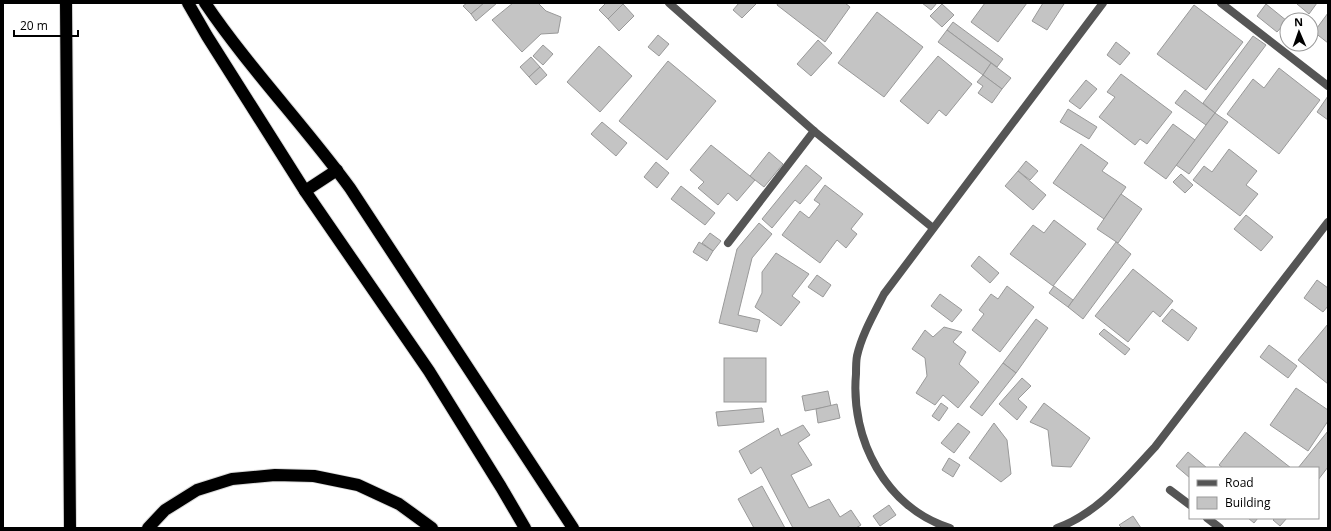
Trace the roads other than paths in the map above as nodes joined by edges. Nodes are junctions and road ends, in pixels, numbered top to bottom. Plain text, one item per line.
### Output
1 (66, 3) edge
2 (188, 3) edge
3 (205, 3) edge
4 (669, 3) edge
5 (1103, 3) edge
6 (1221, 3) edge
7 (1328, 86) edge
8 (814, 130) junction
9 (337, 170) junction
10 (305, 191) junction
11 (1328, 222) edge
12 (933, 228) junction
13 (728, 244) dead end
14 (1170, 490) dead end
15 (1189, 504) edge
16 (1208, 519) edge
17 (70, 528) edge
18 (148, 528) edge
19 (432, 528) edge
20 (525, 528) edge
21 (573, 528) edge
22 (950, 528) edge
23 (1057, 528) edge
24 (1220, 528) edge

1 - 17 highway
2 - 10 highway
3 - 9 highway
4 - 8 street
5 - 12 street
6 - 7 street
8 - 12 street
8 - 13 street
9 - 10 highway
9 - 21 highway
10 - 20 highway
11 - 23 street
12 - 22 street
14 - 15 street
16 - 24 street
18 - 19 highway

